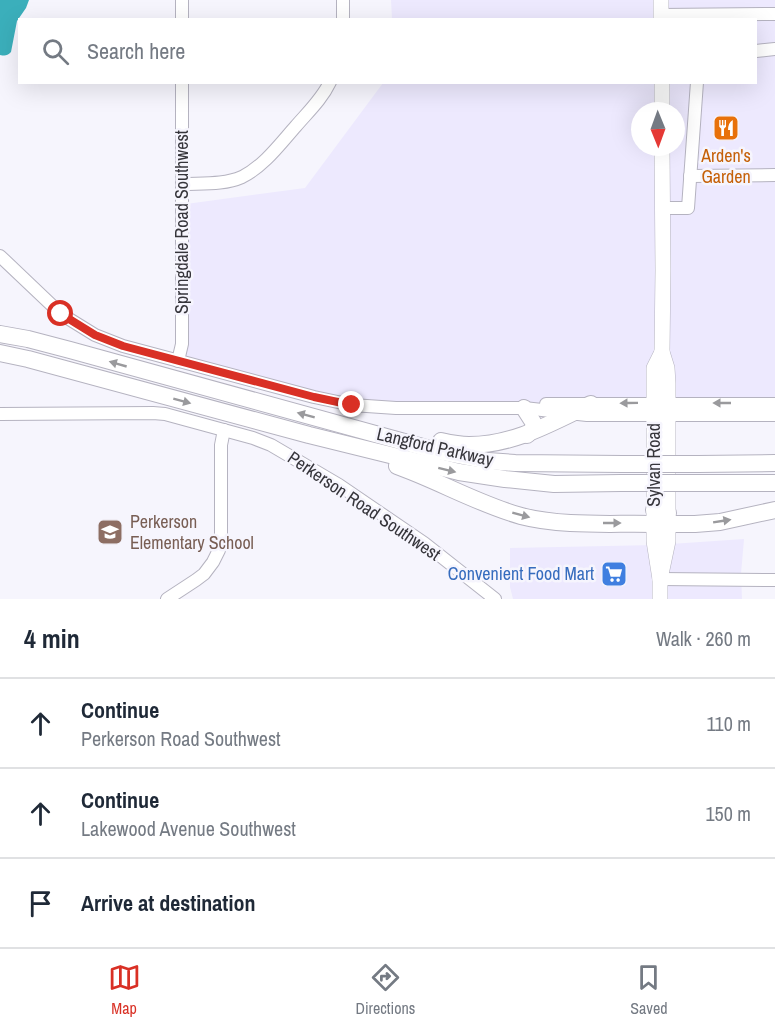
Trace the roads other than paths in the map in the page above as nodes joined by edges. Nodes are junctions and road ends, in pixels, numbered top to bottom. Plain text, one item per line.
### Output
1 (182, 0) edge
2 (343, 0) edge
3 (661, 11) edge
4 (775, 14) edge
5 (182, 18) edge
6 (343, 18) edge
7 (775, 49) edge
8 (757, 51) edge
9 (182, 84) edge
10 (329, 84) edge
11 (662, 84) edge
12 (697, 84) edge
13 (662, 102) edge
14 (662, 156) edge
15 (775, 175) edge
16 (690, 176) junction
17 (182, 184) junction
18 (663, 208) junction
19 (0, 256) edge
20 (0, 323) edge
21 (0, 333) edge
22 (28, 339) junction
23 (0, 353) edge
24 (178, 361) junction
25 (0, 362) edge
26 (45, 365) junction
27 (591, 404) junction
28 (775, 404) edge
29 (524, 408) junction
30 (661, 409) junction
31 (571, 413) junction
32 (0, 414) edge
33 (775, 415) edge
34 (224, 430) junction
35 (363, 430) junction
36 (309, 435) junction
37 (527, 435) junction
38 (775, 463) edge
39 (775, 483) edge
40 (775, 510) edge
41 (661, 518) junction
42 (660, 579) junction
43 (775, 580) edge
44 (173, 597) edge
45 (495, 599) edge
46 (660, 599) edge

1 - 5 street
2 - 6 street
3 - 4 street
7 - 8 street
9 - 17 street, Springdale Road Southwest
10 - 17 street
11 - 13 main road
12 - 16 street
14 - 18 main road, Sylvan Road
15 - 16 street
16 - 18 street
17 - 24 street, Springdale Road Southwest
18 - 30 main road, Sylvan Road
19 - 24 street
20 - 22 highway
21 - 22 highway, Langford Parkway
35 -> 22 highway, Langford Parkway
23 - 26 highway, Langford Parkway
24 - 29 street
25 - 26 highway
26 -> 36 highway, Langford Parkway
27 - 29 street
30 -> 27 street
27 - 31 highway
28 -> 30 street
29 - 31 street
29 - 37 highway
30 - 31 street
30 - 33 street
30 - 41 main road, Sylvan Road
31 - 37 highway
32 - 34 street, Perkerson Road Southwest
34 - 44 street
34 - 45 street, Perkerson Road Southwest
35 - 37 highway
35 - 38 highway, Langford Parkway, bridge
36 -> 39 highway, Langford Parkway, bridge
36 -> 41 highway
41 -> 40 highway
41 - 42 main road, Sylvan Road
42 - 43 street
42 - 46 main road, Sylvan Road

